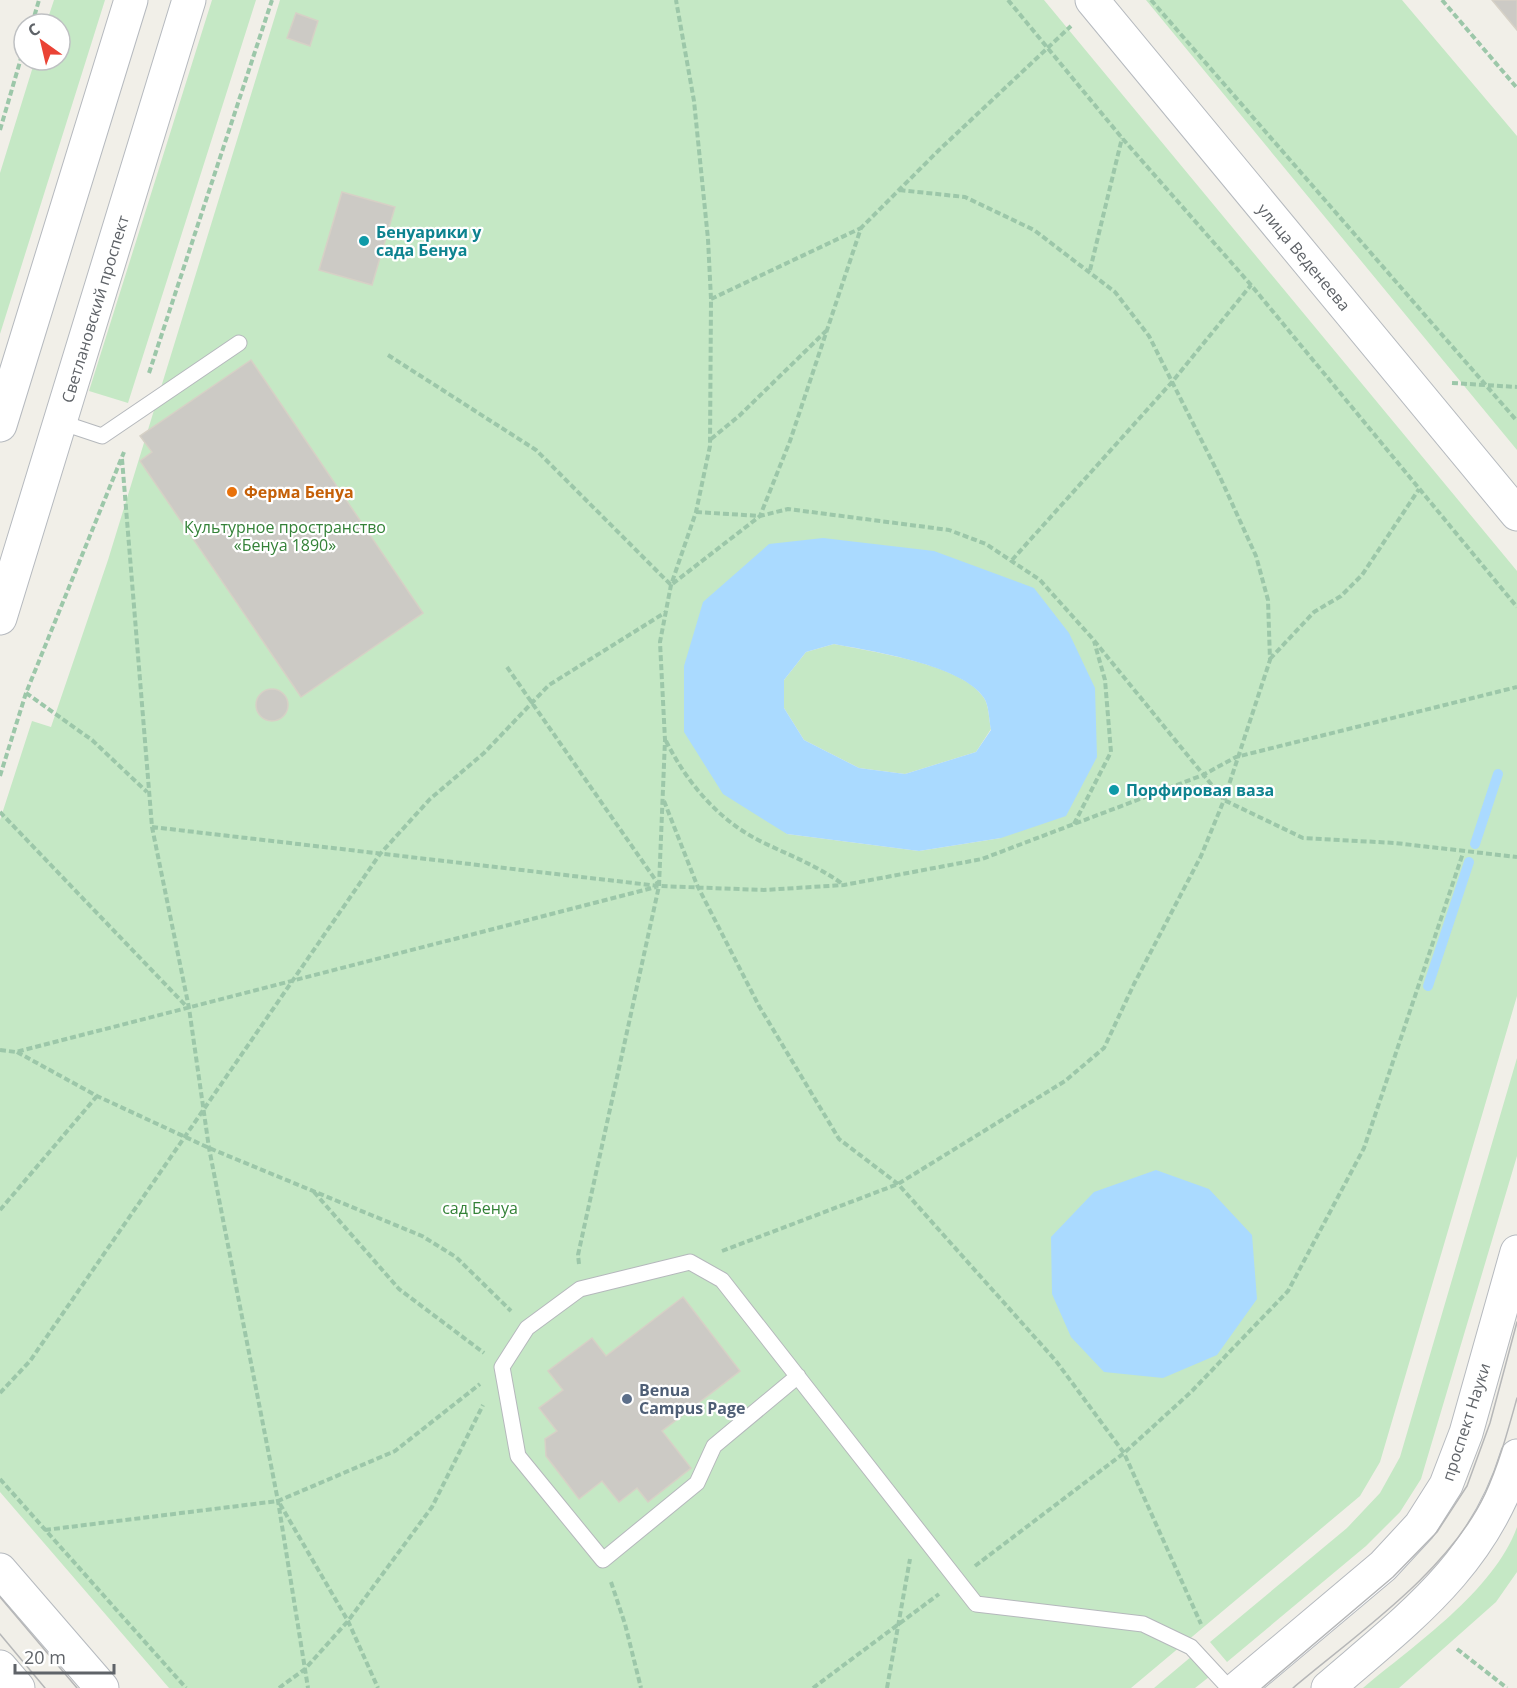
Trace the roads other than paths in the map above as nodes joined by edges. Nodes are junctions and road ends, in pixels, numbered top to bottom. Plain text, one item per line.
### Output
1 (131, 0) edge
2 (189, 0) edge
3 (1093, 2) edge
4 (239, 343) dead end
5 (60, 422) junction
6 (0, 425) edge
7 (1517, 514) edge
8 (0, 618) edge
9 (1517, 1252) edge
10 (798, 1376) junction
11 (1515, 1470) edge
12 (0, 1570) edge
13 (0, 1667) edge
14 (18, 1688) edge
15 (102, 1688) edge
16 (1228, 1688) edge
17 (1238, 1688) edge
18 (1328, 1688) edge

1 - 6 main road
2 - 5 main road, Светлановский проспект
3 - 7 main road, улица Веденеева
4 - 5 lane
5 - 8 main road, Светлановский проспект
9 - 17 main road, проспект Науки
10 - 10 lane
10 - 16 lane
11 - 18 main road
12 - 15 main road
13 - 14 main road

